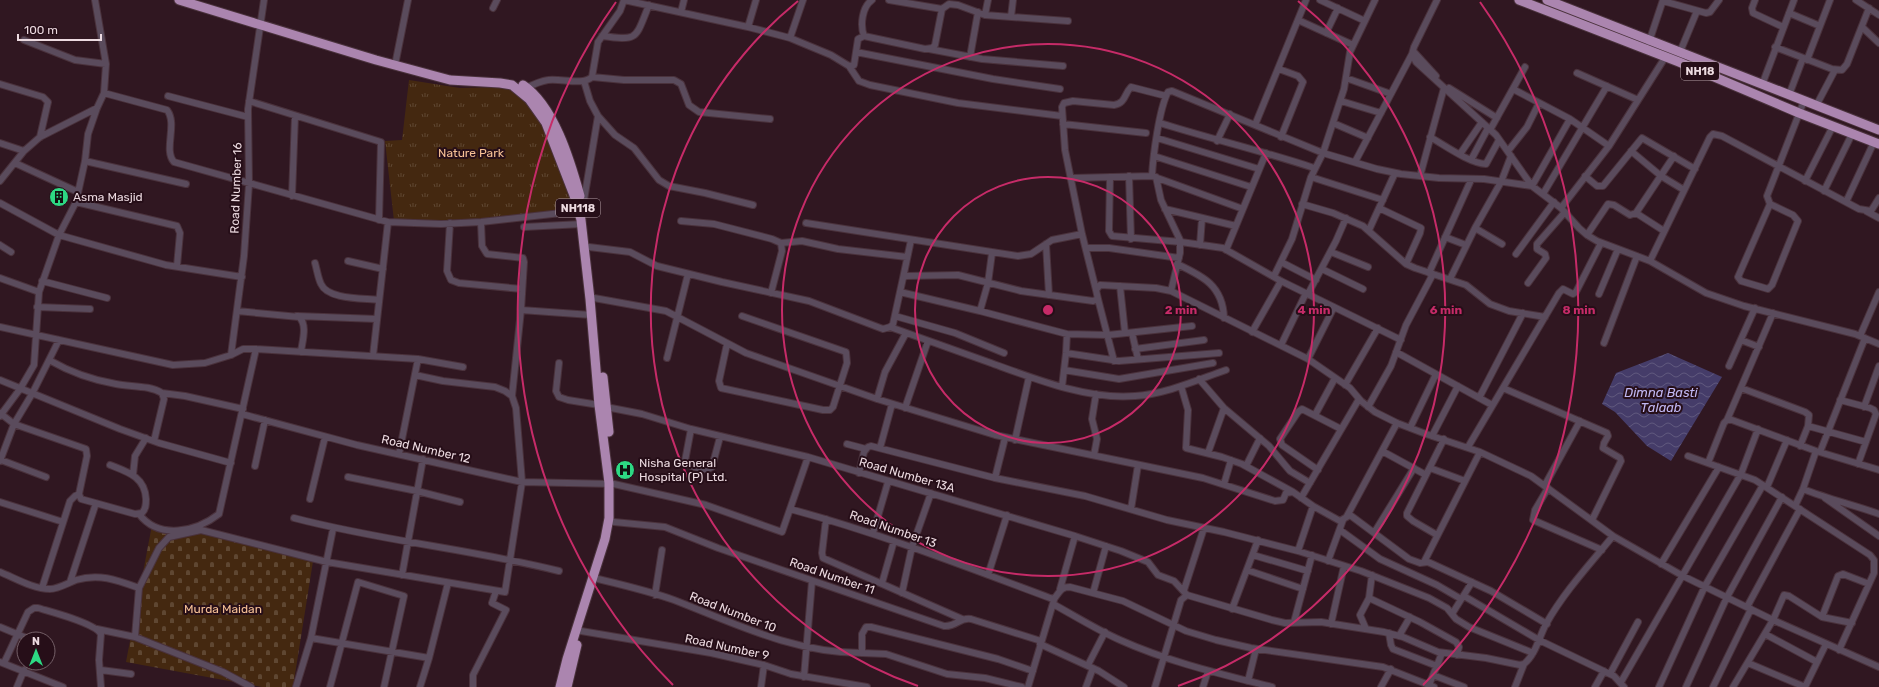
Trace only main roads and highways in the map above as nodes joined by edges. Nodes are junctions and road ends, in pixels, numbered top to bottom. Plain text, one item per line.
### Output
1 (179, 0) edge
2 (191, 0) edge
3 (1519, 0) edge
4 (1547, 0) edge
5 (260, 23) junction
6 (1648, 45) junction
7 (524, 89) junction
8 (1879, 130) edge
9 (1876, 143) edge
10 (581, 209) junction
11 (602, 406) junction
12 (612, 484) junction
13 (560, 687) edge
14 (567, 687) edge

1 - 5 highway, NH118
2 - 5 highway, NH118
3 - 6 highway, NH18
4 - 6 highway, NH18
5 - 7 highway, NH118
5 - 7 highway, NH118
6 - 8 highway, NH18
6 - 9 highway, NH18
7 - 10 highway, NH118
10 - 11 highway, NH118
10 - 11 highway, NH118
11 - 12 highway, NH118
12 - 13 highway, NH118
12 - 14 highway, NH118

